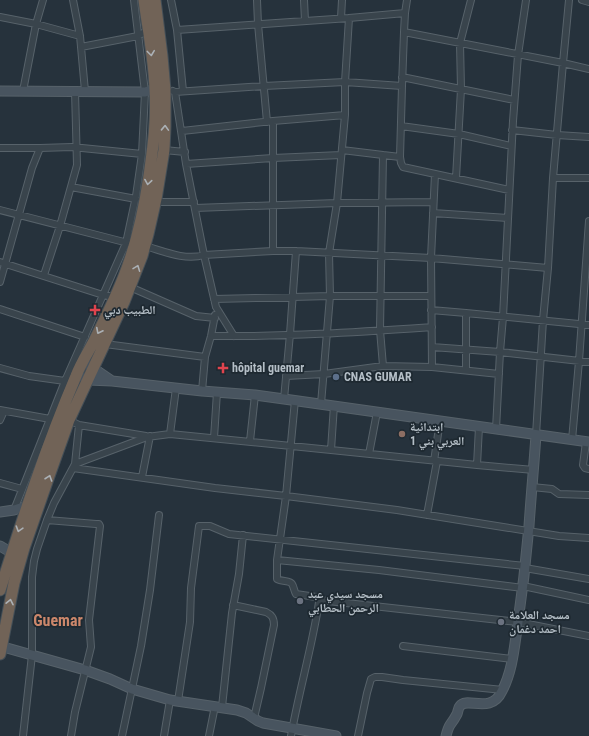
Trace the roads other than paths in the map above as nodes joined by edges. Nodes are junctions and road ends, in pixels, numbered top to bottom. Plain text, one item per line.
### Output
1 (42, 0) edge
2 (73, 0) edge
3 (134, 0) edge
4 (144, 0) edge
5 (155, 0) edge
6 (171, 0) edge
7 (257, 0) edge
8 (304, 0) edge
9 (342, 0) edge
10 (407, 0) edge
11 (471, 0) edge
12 (526, 0) edge
13 (569, 0) edge
14 (582, 0) edge
15 (589, 2) edge
16 (406, 13) junction
17 (0, 17) edge
18 (341, 18) junction
19 (349, 18) junction
20 (305, 21) junction
21 (36, 24) junction
22 (258, 24) junction
23 (177, 30) junction
24 (404, 32) junction
25 (143, 33) junction
26 (80, 36) junction
27 (460, 43) junction
28 (81, 47) junction
29 (518, 55) junction
30 (563, 63) junction
31 (589, 69) edge
32 (402, 77) junction
33 (345, 82) junction
34 (264, 86) junction
35 (402, 86) junction
36 (461, 89) junction
37 (0, 91) edge
38 (23, 91) junction
39 (80, 91) junction
40 (160, 91) junction
41 (183, 91) junction
42 (514, 100) junction
43 (345, 116) junction
44 (270, 122) junction
45 (401, 126) junction
46 (512, 130) junction
47 (182, 131) junction
48 (459, 134) junction
49 (557, 135) junction
50 (589, 137) edge
51 (511, 146) junction
52 (76, 147) junction
53 (0, 148) edge
54 (40, 148) junction
55 (164, 150) junction
56 (185, 152) junction
57 (341, 152) junction
58 (142, 154) junction
59 (383, 155) junction
60 (400, 157) junction
61 (273, 158) junction
62 (186, 164) junction
63 (435, 174) junction
64 (456, 178) junction
65 (553, 178) junction
66 (589, 178) edge
67 (72, 187) junction
68 (509, 190) junction
69 (136, 199) junction
70 (155, 202) junction
71 (433, 202) junction
72 (337, 203) junction
73 (382, 203) junction
74 (194, 205) junction
75 (273, 206) junction
76 (0, 210) edge
77 (433, 213) junction
78 (19, 216) junction
79 (508, 218) junction
80 (589, 222) edge
81 (60, 226) junction
82 (135, 244) junction
83 (273, 251) junction
84 (296, 251) junction
85 (329, 254) junction
86 (204, 255) junction
87 (381, 256) junction
88 (431, 258) junction
89 (3, 262) edge
90 (505, 264) junction
91 (548, 268) junction
92 (44, 276) junction
93 (0, 282) edge
94 (130, 287) junction
95 (103, 295) junction
96 (330, 296) junction
97 (381, 296) junction
98 (431, 296) junction
99 (115, 297) junction
100 (293, 298) junction
101 (214, 299) junction
102 (216, 307) junction
103 (0, 309) edge
104 (431, 310) junction
105 (466, 313) junction
106 (503, 317) junction
107 (215, 318) junction
108 (543, 320) junction
109 (581, 324) junction
110 (589, 325) edge
111 (432, 327) junction
112 (380, 330) junction
113 (328, 333) junction
114 (290, 334) junction
115 (211, 336) junction
116 (234, 336) junction
117 (85, 337) junction
118 (105, 344) junction
119 (432, 347) junction
120 (466, 350) junction
121 (500, 352) junction
122 (205, 356) junction
123 (541, 356) junction
124 (579, 361) junction
125 (83, 362) junction
126 (589, 362) edge
127 (383, 366) junction
128 (432, 367) junction
129 (0, 368) edge
130 (93, 368) junction
131 (466, 370) junction
132 (76, 374) junction
133 (324, 374) junction
134 (499, 374) junction
135 (286, 376) junction
136 (88, 380) junction
137 (65, 381) junction
138 (112, 381) junction
139 (176, 388) junction
140 (202, 391) junction
141 (217, 392) junction
142 (255, 395) junction
143 (284, 399) junction
144 (295, 400) junction
145 (321, 404) junction
146 (334, 405) junction
147 (2, 411) edge
148 (377, 412) junction
149 (0, 420) edge
150 (64, 420) junction
151 (440, 421) junction
152 (479, 426) junction
153 (496, 429) junction
154 (170, 434) junction
155 (536, 435) junction
156 (149, 436) junction
157 (214, 438) junction
158 (572, 440) junction
159 (250, 442) junction
160 (587, 442) edge
161 (291, 446) junction
162 (331, 450) junction
163 (369, 454) junction
164 (435, 461) junction
165 (74, 466) junction
166 (477, 466) junction
167 (589, 469) edge
168 (534, 470) junction
169 (142, 478) junction
170 (0, 483) edge
171 (532, 487) junction
172 (22, 489) junction
173 (589, 495) edge
174 (286, 496) junction
175 (27, 506) junction
176 (39, 506) junction
177 (14, 510) junction
178 (0, 512) edge
179 (428, 514) junction
180 (159, 515) dead end
181 (47, 520) junction
182 (528, 530) junction
183 (244, 535) junction
184 (589, 538) edge
185 (280, 539) junction
186 (0, 546) edge
187 (12, 553) junction
188 (277, 560) junction
189 (525, 567) junction
190 (589, 579) edge
191 (523, 587) junction
192 (0, 590) edge
193 (319, 600) junction
194 (589, 600) edge
195 (233, 604) junction
196 (518, 622) junction
197 (589, 636) edge
198 (403, 646) dead end
199 (0, 649) edge
200 (32, 655) junction
201 (512, 659) junction
202 (85, 670) junction
203 (132, 689) junction
204 (503, 690) junction
205 (174, 701) junction
206 (219, 707) junction
207 (254, 718) junction
208 (292, 732) edge
209 (23, 736) edge
210 (71, 736) edge
211 (122, 736) edge
212 (164, 736) edge
213 (209, 736) edge
214 (336, 736) edge
215 (358, 736) edge
216 (446, 736) edge

1 - 21 street
2 - 26 street
3 - 25 street
4 - 25 highway
5 - 40 highway
6 - 23 street
7 - 22 street
8 - 20 street
9 - 18 street
10 - 16 street
11 - 27 street
12 - 29 street
13 - 30 street
14 - 15 street
16 - 19 street
16 - 24 street
17 - 21 street
18 - 19 street
18 - 20 street
19 - 33 street
20 - 22 street
21 - 26 street
21 - 38 street
22 - 23 street
22 - 34 street
23 - 41 street
24 - 27 street
24 - 32 street
25 - 28 street
25 - 40 highway
26 - 28 street
27 - 29 street
27 - 36 street
28 - 39 street
29 - 30 street
29 - 42 street
30 - 31 street
30 - 49 street
32 - 35 street
32 - 36 street
33 - 34 street
33 - 35 street
33 - 43 street
34 - 41 street
34 - 44 street
35 - 45 street
36 - 42 street
36 - 48 street
37 - 38 street
38 - 39 street
39 - 40 street
39 - 52 street
40 - 41 street
40 - 47 street
55 -> 40 highway
40 - 58 street
40 -> 82 highway
42 - 46 street
43 - 44 street
43 - 57 street
44 - 47 street
44 - 61 street
45 - 48 street
45 - 60 street
46 - 49 street
46 - 51 street
47 - 56 street
48 - 51 street
48 - 64 street
49 - 50 street
49 - 65 street
51 - 68 street
52 - 54 street
52 - 58 street
52 - 67 street
53 - 54 street
54 - 78 street
55 - 56 street
55 - 70 highway
56 - 62 street
57 - 59 street
57 - 61 street
57 - 72 street
58 - 69 street
59 - 60 street
59 - 73 street
60 - 63 street
61 - 62 street
61 - 75 street
62 - 74 street
63 - 64 street
63 - 71 street
64 - 68 street
65 - 66 street
65 - 91 street
67 - 69 street
67 - 81 street
68 - 79 street
69 - 82 street
70 - 74 street
70 - 82 highway
71 - 73 street
71 - 77 street
72 - 73 street
72 - 75 street
72 - 85 street
73 - 87 street
74 - 75 street
74 - 86 street
75 - 83 street
76 - 78 street
77 - 79 street
77 - 88 street
78 - 81 street
78 - 89 street
79 - 90 street
80 - 109 street
81 - 82 street
81 - 92 street
82 - 86 street
94 -> 82 highway
82 - 95 street
82 - 99 highway
83 - 84 street
83 - 86 street
84 - 85 street
84 - 100 street
85 - 87 street
85 - 96 street
86 - 101 street
87 - 88 street
87 - 97 street
88 - 90 street
88 - 98 street
89 - 92 street
89 - 93 street
90 - 91 street
90 - 106 street
91 - 108 street
92 - 95 street
94 - 107 street
94 - 118 highway
95 - 99 street
95 - 117 street
96 - 97 street
96 - 100 street
96 - 113 street
97 - 98 street
97 - 112 street
98 - 104 street
99 -> 125 highway
100 - 101 street
100 - 114 street
101 - 102 street
102 - 107 street
102 - 116 street
103 - 117 street
104 - 105 street
104 - 111 street
105 - 106 street
105 - 120 street
106 - 108 street
106 - 121 street
107 - 115 street
108 - 109 street
108 - 123 street
109 - 110 street
109 - 124 street
111 - 112 street
111 - 119 street
112 - 113 street
112 - 127 street
113 - 114 street
113 - 133 street
114 - 116 street
114 - 135 street
115 - 116 street
115 - 122 street
117 - 137 street
118 - 122 street
118 - 130 highway
119 - 120 street
119 - 128 street
120 - 121 street
120 - 131 street
121 - 123 street
121 - 134 street
122 - 140 street
123 - 124 street
123 - 155 street
124 - 126 street
124 - 158 street
125 - 130 street
125 - 132 highway
127 - 128 street
127 - 133 street
128 - 131 street
129 - 137 street
130 - 136 highway
130 - 138 street
131 - 134 street
132 - 136 street
132 - 150 highway
133 - 135 street
133 - 145 street
134 - 153 street
135 - 143 street
136 - 138 street
136 - 150 highway
137 - 150 street
138 - 139 street
139 - 140 street
139 - 154 street
140 - 141 street
141 - 142 street
141 - 157 street
142 - 143 street
142 - 159 street
143 - 144 street
144 - 145 street
144 - 161 street
145 - 146 street
146 - 148 street
146 - 162 street
147 - 149 street
147 - 150 street
148 - 151 street
148 - 163 street
150 - 156 street
150 - 165 street
150 - 172 street
150 - 175 highway
176 -> 150 highway
151 - 152 street
151 - 164 street
152 - 153 street
152 - 166 street
153 - 155 street
154 - 156 street
154 - 157 street
155 - 158 street
155 - 168 street
156 - 165 street
156 - 169 street
157 - 159 street
158 - 160 street
159 - 161 street
160 - 167 street
161 - 162 street
161 - 174 street
162 - 163 street
163 - 164 street
164 - 166 street
164 - 179 street
165 - 169 street
165 - 181 street
166 - 168 street
168 - 171 street
169 - 174 street
170 - 172 street
171 - 173 street
171 - 182 street
172 - 177 street
174 - 179 street
174 - 185 street
175 - 176 street
175 - 177 street
175 -> 187 highway
199 -> 176 highway
177 - 178 street
179 - 182 street
180 - 203 street
181 - 200 street
181 - 202 street
182 - 184 street
182 - 189 street
183 - 185 street
183 - 195 street
183 - 205 street
185 - 188 street
185 - 189 street
186 - 187 street
187 - 192 highway
188 - 191 street
188 - 193 street
189 - 190 street
189 - 191 street
191 - 194 street
191 - 196 street
193 - 196 street
193 - 208 street
195 - 206 street
195 - 207 street
196 - 197 street
196 - 201 street
198 - 201 street
199 - 200 street
200 - 202 street
200 - 209 street
201 - 204 street
202 - 203 street
202 - 210 street
203 - 205 street
203 - 211 street
204 - 215 street
204 - 216 street
205 - 206 street
205 - 212 street
206 - 207 street
206 - 213 street
207 - 208 street
208 - 214 street

